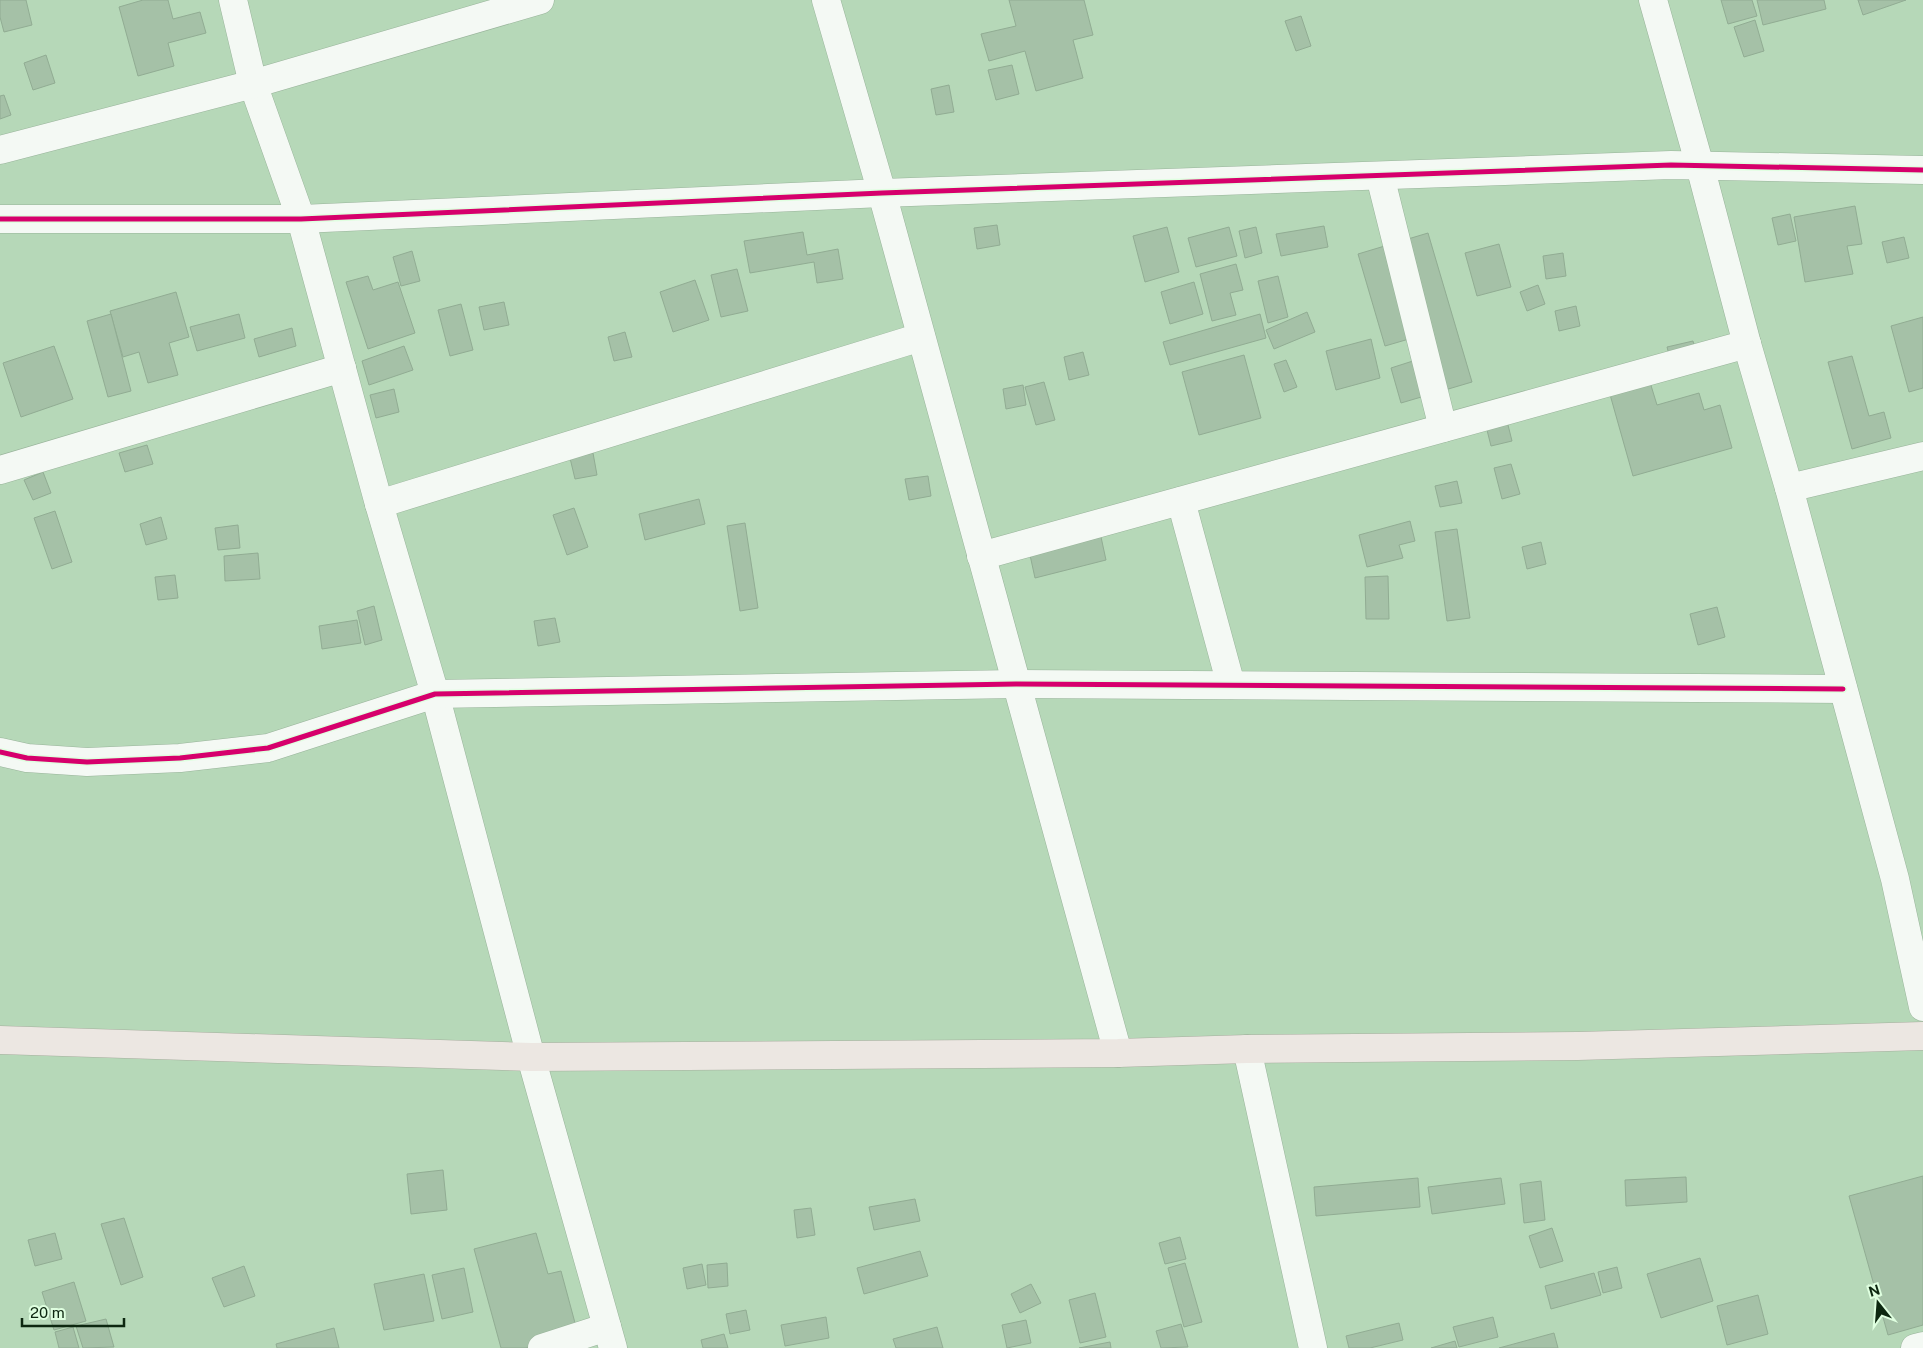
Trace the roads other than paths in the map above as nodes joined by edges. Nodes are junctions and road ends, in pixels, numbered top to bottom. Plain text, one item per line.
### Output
1 (233, 0) edge
2 (540, 0) edge
3 (826, 0) edge
4 (1653, 0) edge
5 (253, 84) junction
6 (0, 150) edge
7 (1923, 151) edge
8 (1700, 166) junction
9 (1859, 169) junction
10 (1923, 170) edge
11 (1380, 176) junction
12 (882, 193) junction
13 (0, 219) edge
14 (301, 219) junction
15 (921, 336) junction
16 (1747, 344) junction
17 (342, 368) junction
18 (1443, 428) junction
19 (1923, 456) edge
20 (0, 470) edge
21 (1789, 488) junction
22 (1181, 501) junction
23 (380, 504) junction
24 (981, 556) junction
25 (1016, 684) junction
26 (1231, 685) junction
27 (1843, 689) junction
28 (435, 694) junction
29 (0, 752) edge
30 (1923, 1007) edge
31 (1923, 1036) edge
32 (0, 1040) edge
33 (1247, 1049) junction
34 (1118, 1053) junction
35 (531, 1057) junction
36 (610, 1338) edge
37 (1923, 1346) edge
38 (542, 1348) edge
39 (1312, 1348) edge
40 (1915, 1348) edge

1 - 5 street
2 - 5 street
3 - 12 street
4 - 8 street
5 - 6 street
5 - 14 street
7 - 9 street
8 - 9 street
8 - 11 street
8 - 16 street
9 - 10 street
11 - 12 street
11 - 18 street
12 - 14 street
12 - 15 street
13 - 14 street
14 - 17 street
15 - 23 street
15 - 24 street
16 - 18 street
16 - 21 street
17 - 20 street
17 - 23 street
18 - 22 street
19 - 21 street
21 - 27 street
22 - 24 street
22 - 26 street
23 - 28 street
24 - 25 street
25 - 26 street
25 - 28 street
25 - 34 street
26 - 27 street
27 - 30 street
28 - 29 street
28 - 35 street
31 - 33 highway
32 - 35 highway
33 - 34 highway
33 - 39 street
34 - 35 highway
35 - 36 street
36 - 38 street
37 - 40 street

